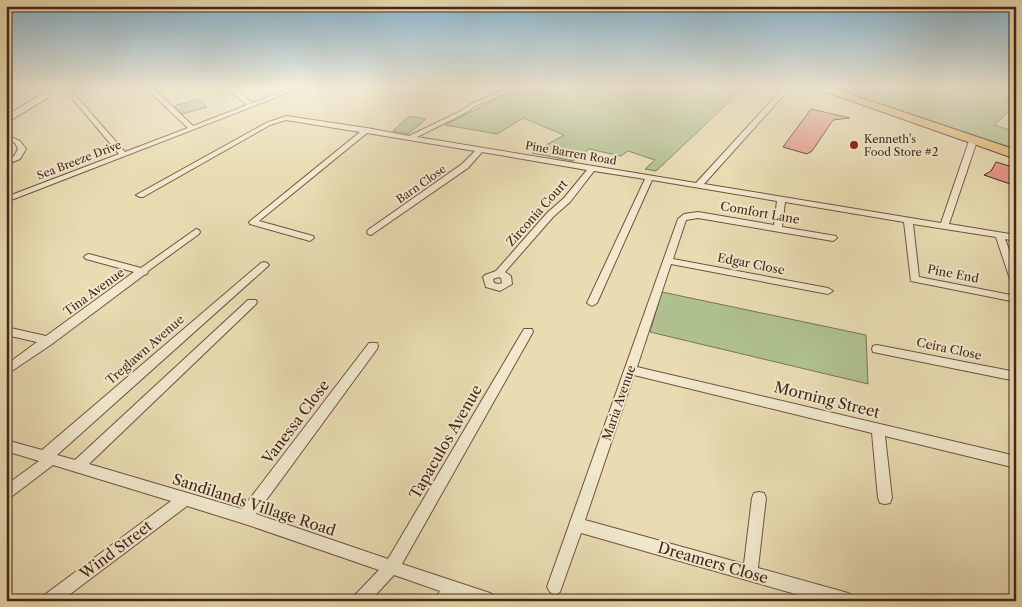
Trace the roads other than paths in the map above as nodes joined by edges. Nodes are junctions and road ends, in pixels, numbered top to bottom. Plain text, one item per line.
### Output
1 (90, 115) edge
2 (178, 115) edge
3 (227, 115) edge
4 (457, 115) edge
5 (762, 115) edge
6 (893, 115) edge
7 (899, 115) edge
8 (192, 128) junction
9 (367, 130) junction
10 (6, 137) edge
11 (411, 138) junction
12 (971, 140) junction
13 (480, 149) junction
14 (123, 154) junction
15 (1016, 155) edge
16 (6, 163) edge
17 (592, 168) junction
18 (648, 178) junction
19 (698, 186) junction
20 (140, 195) dead end
21 (6, 200) edge
22 (782, 201) junction
23 (682, 219) joint
24 (908, 221) junction
25 (944, 227) junction
26 (778, 228) junction
27 (196, 232) dead end
28 (371, 232) dead end
29 (1000, 236) junction
30 (310, 238) dead end
31 (834, 238) dead end
32 (1016, 238) edge
33 (89, 257) dead end
34 (669, 261) junction
35 (264, 264) dead end
36 (144, 272) junction
37 (499, 274) dead end
38 (1016, 282) edge
39 (828, 291) dead end
40 (1016, 299) edge
41 (252, 302) dead end
42 (592, 303) dead end
43 (6, 331) edge
44 (528, 332) dead end
45 (48, 341) junction
46 (373, 346) dead end
47 (877, 349) dead end
48 (631, 370) junction
49 (6, 372) edge
50 (1016, 377) edge
51 (878, 429) junction
52 (6, 445) edge
53 (48, 457) junction
54 (1016, 462) edge
55 (78, 466) junction
56 (6, 493) edge
57 (759, 498) dead end
58 (885, 498) dead end
59 (184, 500) junction
60 (245, 517) junction
61 (577, 524) junction
62 (392, 567) junction
63 (750, 573) junction
64 (555, 587) dead end
65 (447, 595) edge
66 (48, 601) edge
67 (359, 601) edge
68 (490, 601) edge
69 (848, 601) edge

1 - 14 street
2 - 8 street
3 - 8 street, Sea Breeze Drive
4 - 11 street
5 - 19 street
6 - 12 highway
7 - 12 highway
8 - 14 street, Sea Breeze Drive
9 - 11 street, Pine Barren Road
9 - 20 street, Pine Barren Road
9 - 30 street
10 - 16 street
11 - 13 street, Pine Barren Road
12 - 15 highway
12 - 25 street
13 - 17 street, Pine Barren Road
13 - 28 street, Barn Close
14 - 21 street, Sea Breeze Drive
17 - 18 street, Pine Barren Road
17 - 37 street, Zirconia Court
18 - 19 street, Pine Barren Road
18 - 42 street
19 - 22 street, Pine Barren Road
22 - 24 street, Pine Barren Road
22 - 26 street
23 - 26 street, Comfort Lane
23 - 34 street, Maria Avenue
24 - 25 street, Pine Barren Road
24 - 40 street, Pine End
25 - 29 street, Pine Barren Road
26 - 31 street, Comfort Lane
27 - 36 street, Tina Avenue
29 - 32 street, Pine Barren Road
29 - 38 street
33 - 36 street
34 - 39 street, Edgar Close
34 - 48 street, Maria Avenue
35 - 53 street, Treglawn Avenue
36 - 45 street, Tina Avenue
41 - 55 street
43 - 45 street
44 - 62 street, Tapaculos Avenue
45 - 49 street, Tina Avenue
46 - 60 street, Vanessa Close
47 - 50 street, Ceira Close
48 - 51 street, Morning Street
48 - 61 street, Maria Avenue
51 - 54 street, Morning Street
51 - 58 street
52 - 53 street, Sandilands Village Road
53 - 55 street, Sandilands Village Road
53 - 56 street, Treglawn Avenue
55 - 59 street, Sandilands Village Road
57 - 63 street
59 - 60 street, Sandilands Village Road
59 - 66 street, Wind Street
60 - 62 street, Sandilands Village Road
61 - 63 street, Dreamers Close
61 - 64 street, Maria Avenue
62 - 65 street, Sandilands Village Road
62 - 67 street, Tapaculos Avenue
63 - 69 street, Dreamers Close
65 - 68 street, Sandilands Village Road

